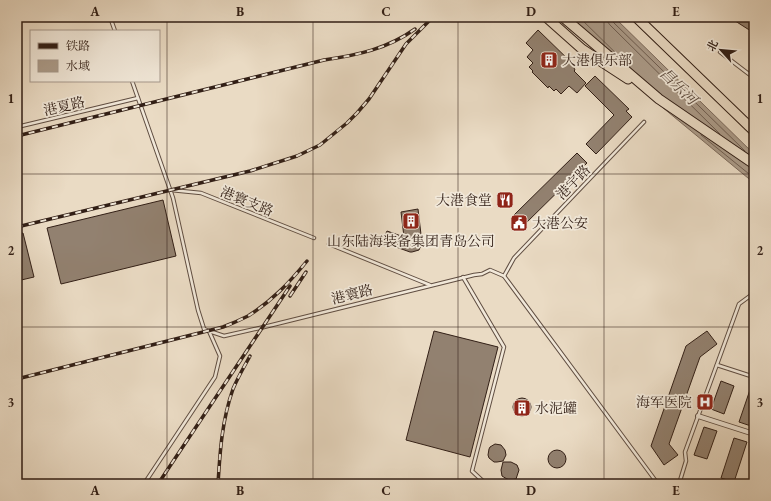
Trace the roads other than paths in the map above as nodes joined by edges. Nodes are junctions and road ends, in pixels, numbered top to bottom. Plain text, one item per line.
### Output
1 (110, 17) edge
2 (546, 17) edge
3 (563, 17) edge
4 (636, 17) edge
5 (645, 17) edge
6 (115, 30) edge
7 (720, 52) dead end
8 (673, 53) junction
9 (754, 78) edge
10 (132, 82) edge
11 (138, 98) junction
12 (659, 99) junction
13 (644, 122) dead end
14 (17, 127) edge
15 (754, 131) edge
16 (754, 164) edge
17 (171, 190) junction
18 (314, 238) dead end
19 (329, 244) dead end
20 (504, 276) junction
21 (463, 278) junction
22 (431, 285) junction
23 (754, 293) edge
24 (209, 331) junction
25 (717, 365) junction
26 (754, 377) edge
27 (698, 416) junction
28 (754, 434) edge
29 (144, 484) edge
30 (486, 484) edge
31 (658, 484) edge
32 (679, 484) edge

1 - 6 lane
2 - 12 highway
3 - 12 highway
4 - 8 highway
5 - 8 highway
7 - 9 lane
8 - 15 highway
10 - 11 lane
11 - 14 lane, 港夏路
11 - 17 lane
12 - 16 highway
13 - 20 lane, 港宇路
17 - 18 lane, 港寰支路
17 - 24 lane
19 - 22 lane
20 - 21 lane, 港寰路
20 - 31 lane
21 - 22 lane, 港寰路
21 - 30 lane
22 - 24 lane, 港寰路
23 - 25 lane
24 - 29 lane
25 - 26 lane
25 - 27 lane
27 - 28 street
27 - 32 lane

